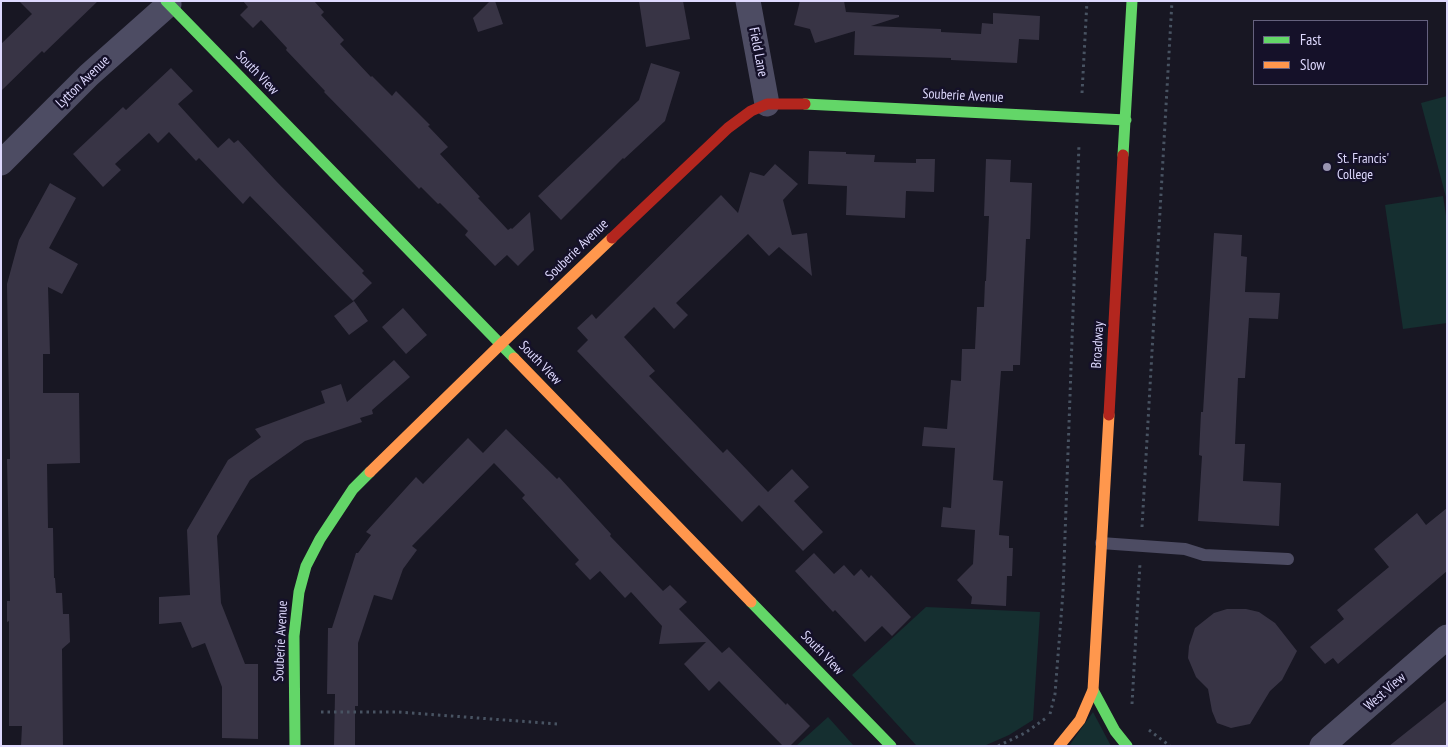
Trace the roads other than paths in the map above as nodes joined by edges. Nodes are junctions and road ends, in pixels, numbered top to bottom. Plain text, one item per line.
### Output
1 (748, 1) edge
2 (1132, 1) edge
3 (167, 3) edge
4 (767, 104) junction
5 (1126, 120) junction
6 (1, 162) edge
7 (501, 344) junction
8 (1101, 543) junction
9 (1288, 559) dead end
10 (1447, 637) edge
11 (1093, 690) junction
12 (295, 746) edge
13 (891, 746) edge
14 (1059, 746) edge
15 (1127, 746) edge
16 (1322, 746) edge

1 - 4 street, Field Lane
2 - 5 street, Broadway
3 - 6 street, Lytton Avenue
3 - 7 street, South View
4 - 5 street, Souberie Avenue
4 - 7 street, Souberie Avenue
5 - 8 street, Broadway
7 - 12 street, Souberie Avenue
7 - 13 street, South View
8 - 9 lane
8 - 11 street, Broadway
10 - 16 street, West View
11 - 14 street, Broadway
11 - 15 street

